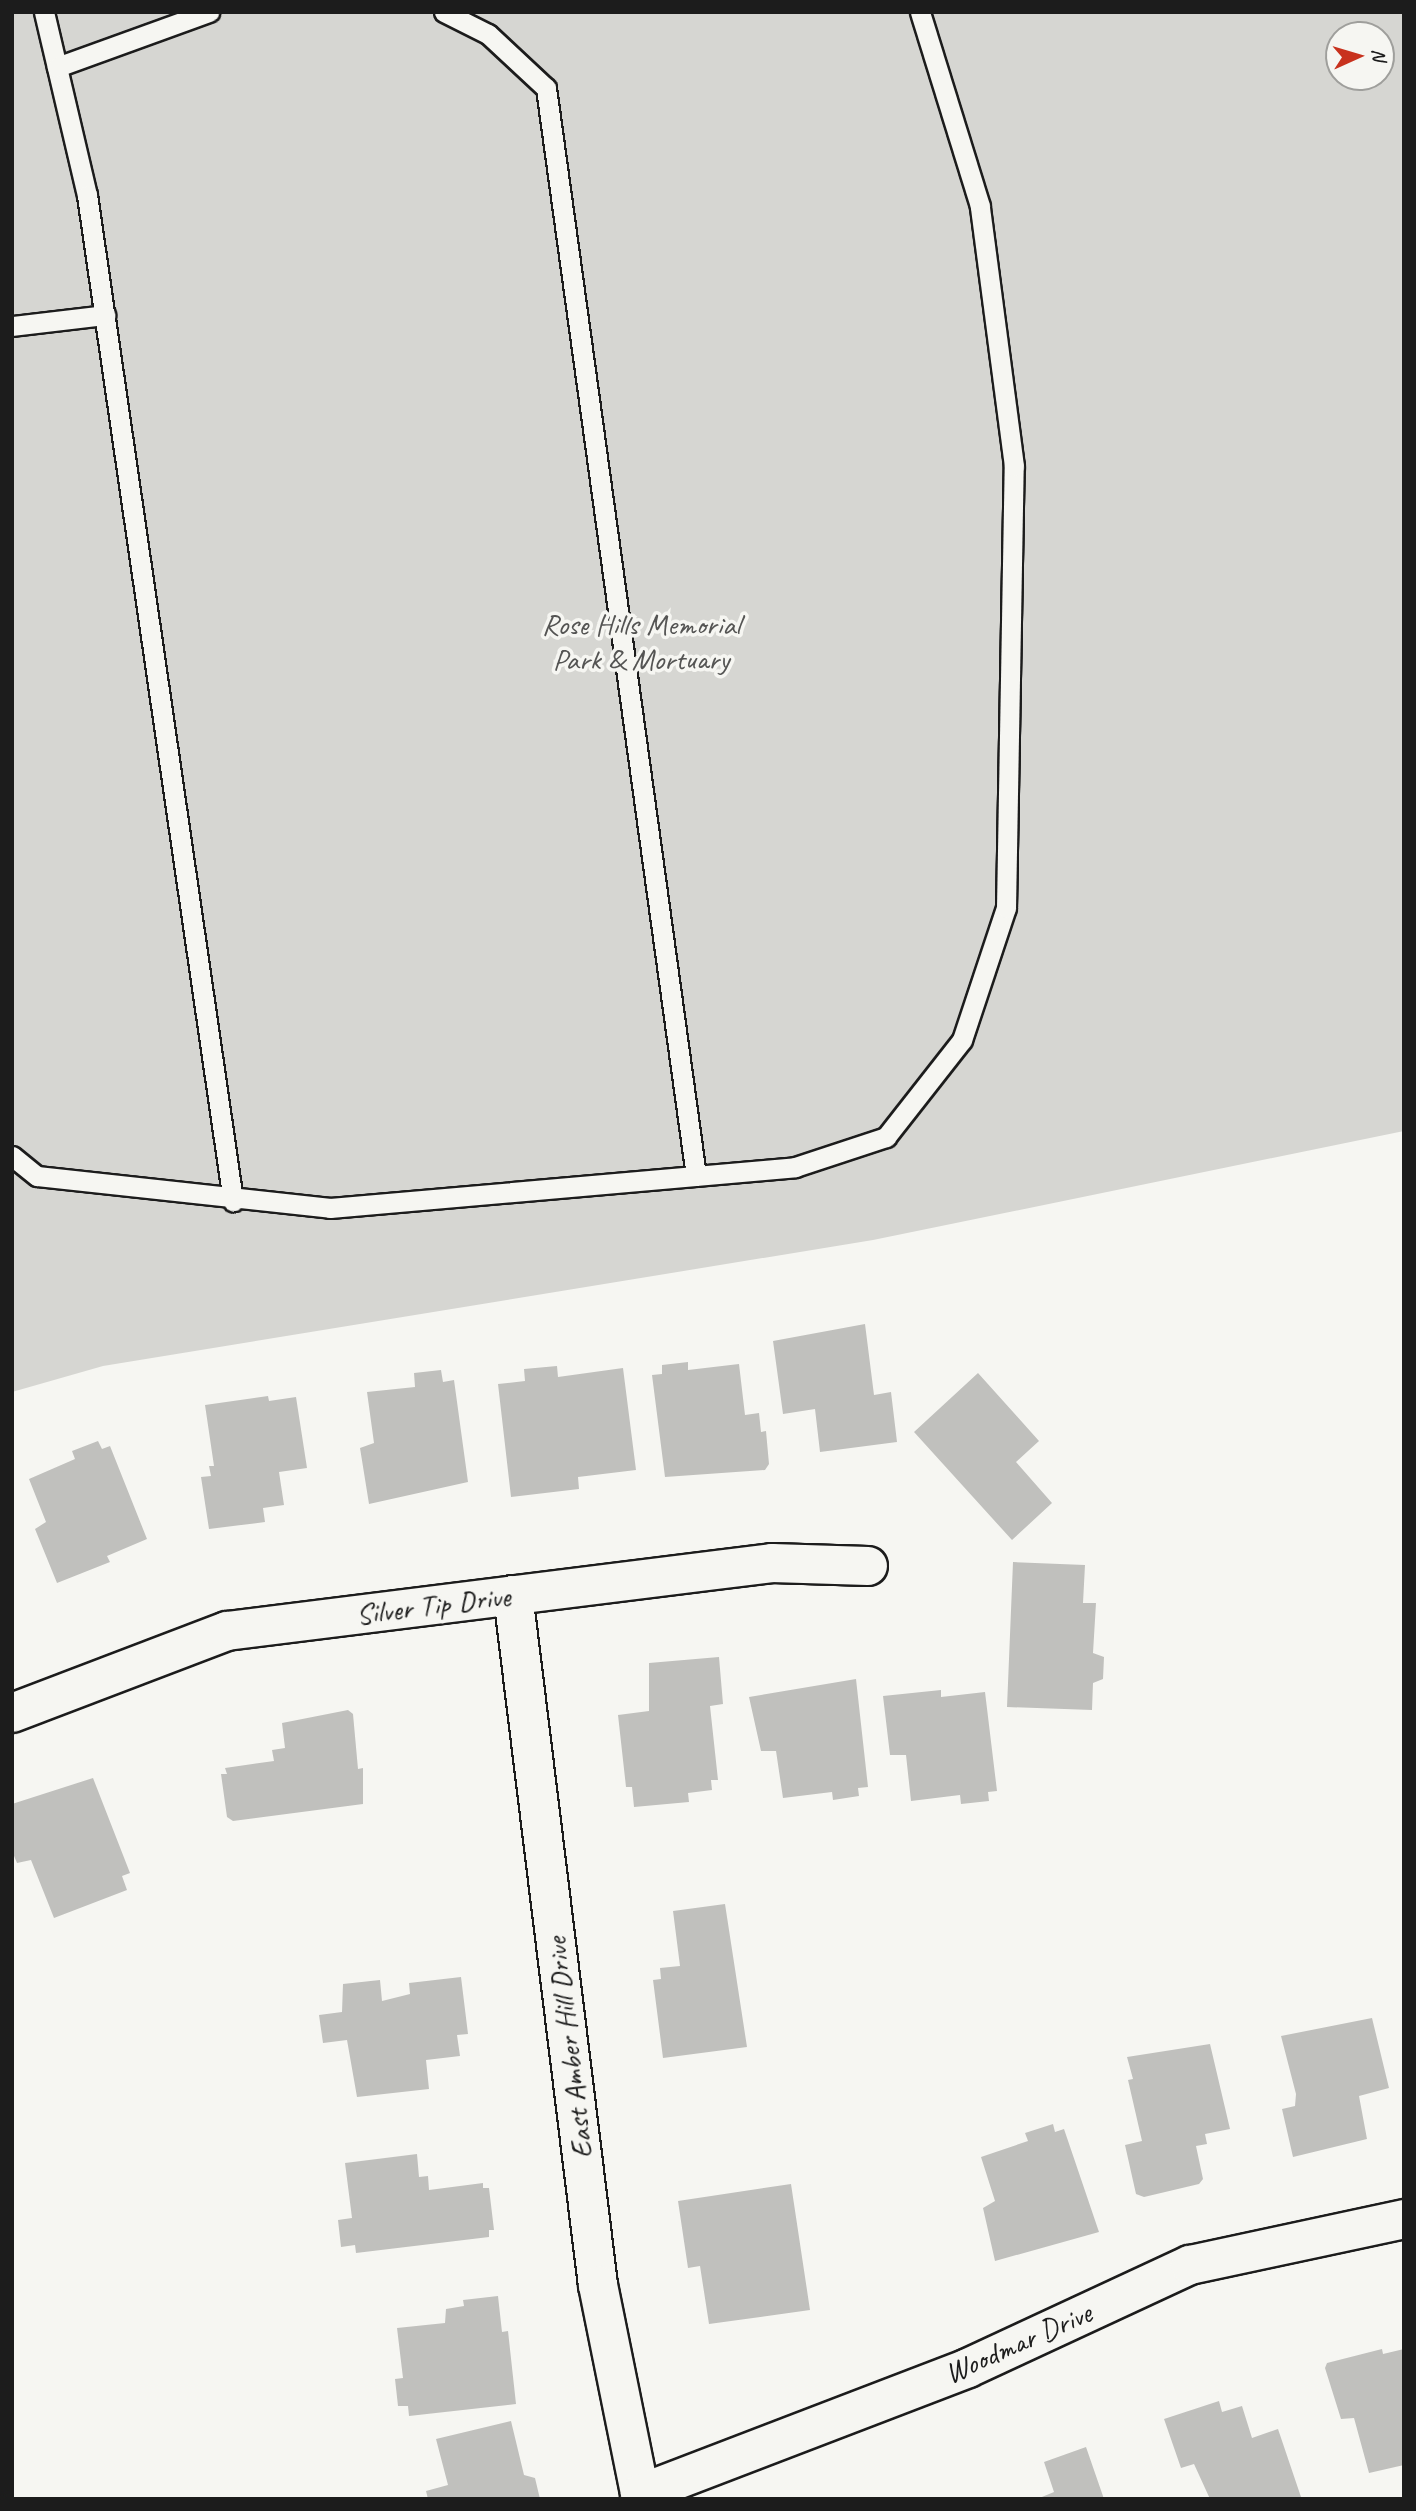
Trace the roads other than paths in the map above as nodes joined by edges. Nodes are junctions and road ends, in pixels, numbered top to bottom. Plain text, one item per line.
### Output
1 (44, 12) edge
2 (209, 12) edge
3 (444, 12) edge
4 (920, 12) edge
5 (57, 67) junction
6 (105, 315) junction
7 (12, 326) edge
8 (12, 1156) edge
9 (696, 1176) junction
10 (233, 1201) junction
11 (868, 1566) dead end
12 (513, 1595) junction
13 (12, 1713) edge
14 (1404, 2219) edge
15 (640, 2496) edge

1 - 5 lane
2 - 5 lane
3 - 9 lane
4 - 9 lane
5 - 6 lane
6 - 7 lane
6 - 10 lane
8 - 10 lane
9 - 10 lane
11 - 12 street, Silver Tip Drive
12 - 13 street, Silver Tip Drive
12 - 15 street, East Amber Hill Drive
14 - 15 street, Woodmar Drive

